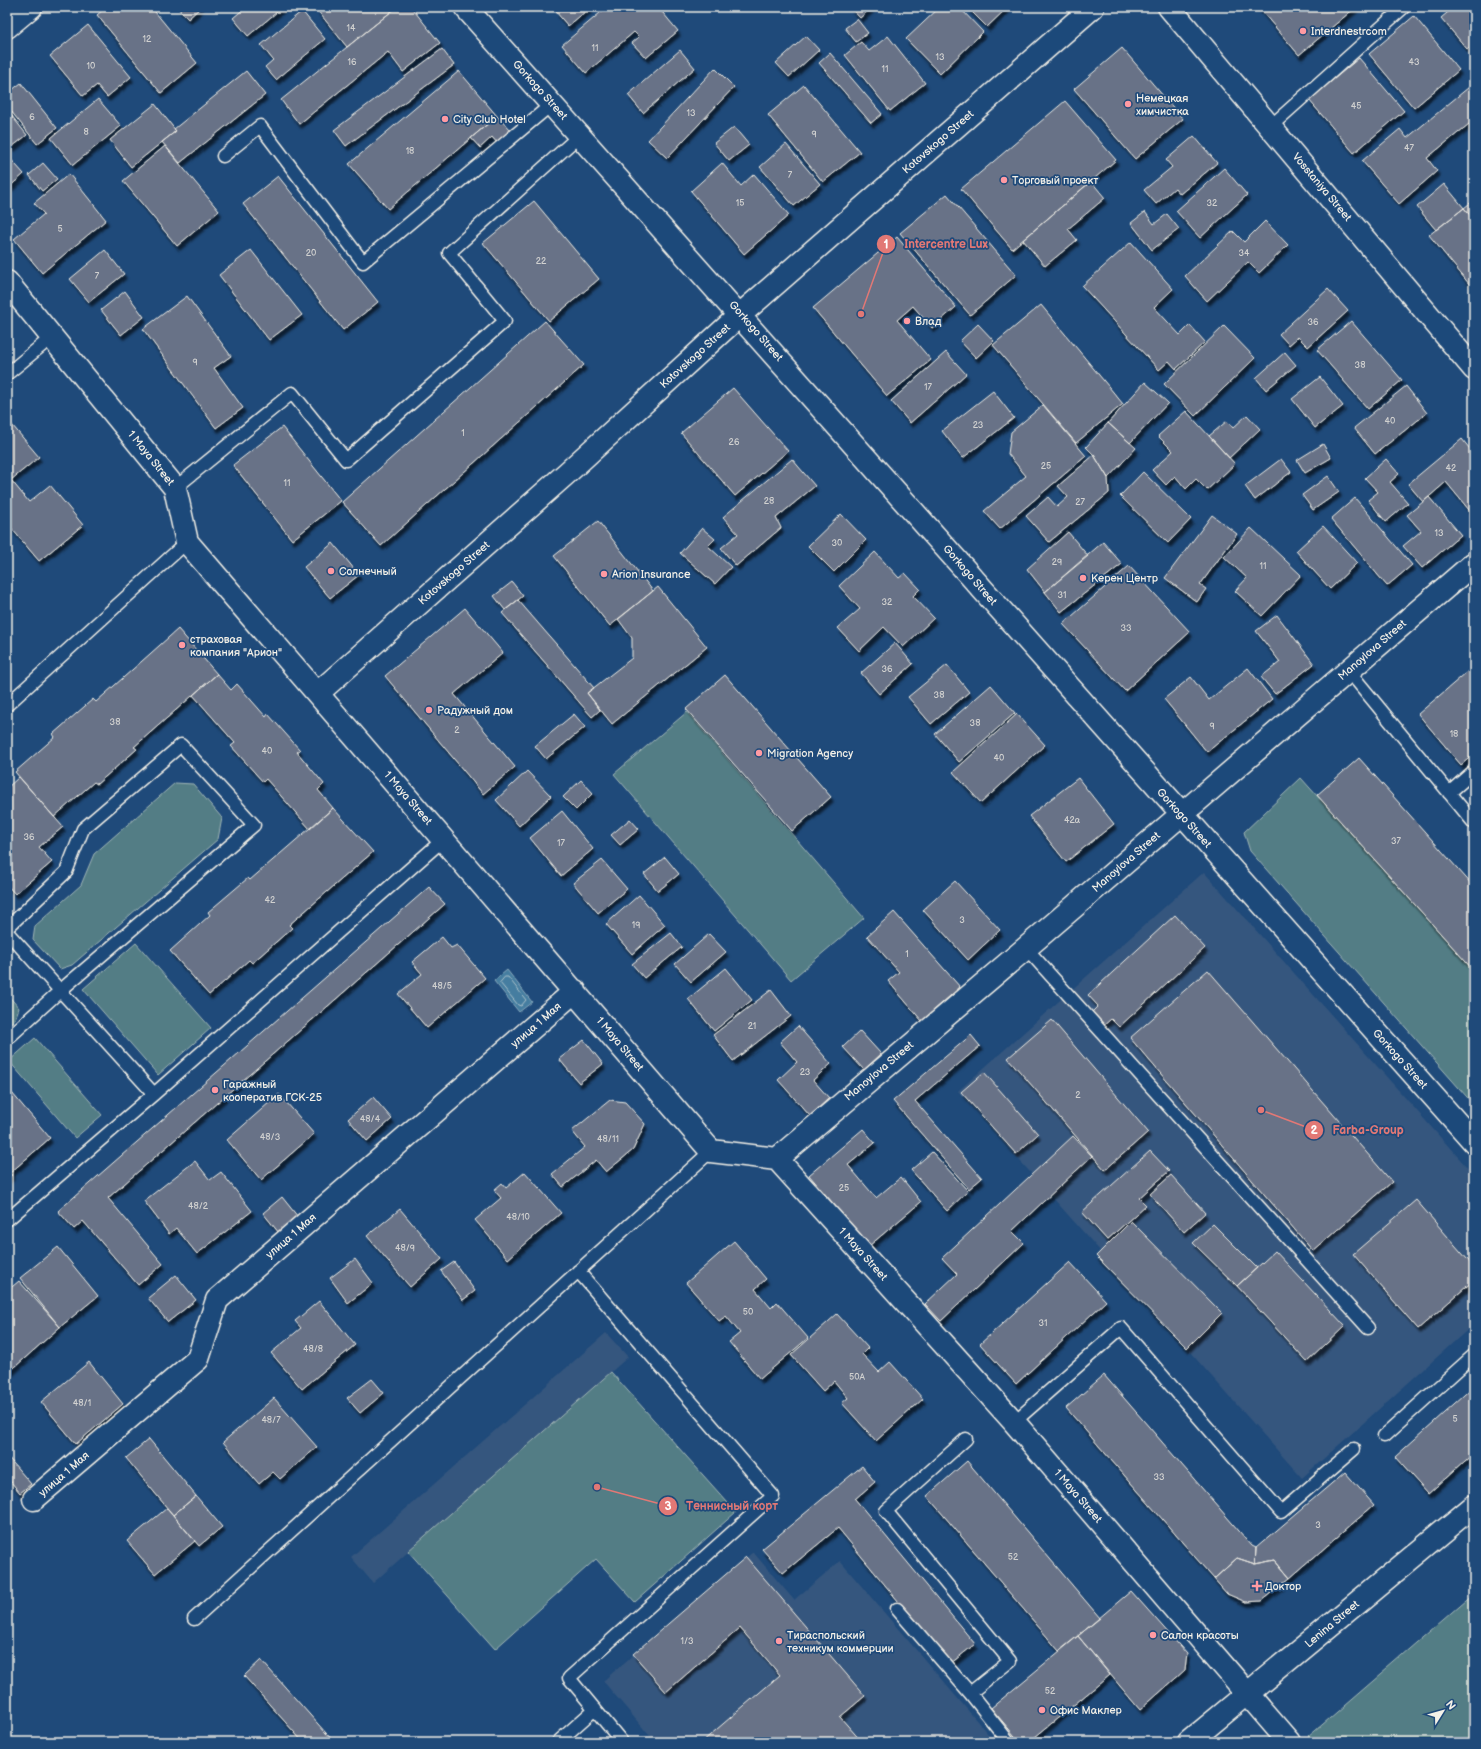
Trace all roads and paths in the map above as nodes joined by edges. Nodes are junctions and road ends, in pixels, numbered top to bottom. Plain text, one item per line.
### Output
1 (31, 7) edge
2 (466, 7) edge
3 (1094, 7) edge
4 (1169, 7) edge
5 (1404, 7) edge
6 (7, 27) edge
7 (552, 104) junction
8 (1271, 126) junction
9 (580, 135) junction
10 (222, 156) dead end
11 (7, 282) edge
12 (741, 314) junction
13 (52, 337) junction
14 (1474, 369) edge
15 (7, 374) edge
16 (175, 488) junction
17 (187, 542) junction
18 (1474, 563) edge
19 (1348, 670) junction
20 (318, 693) junction
21 (7, 705) edge
22 (1474, 771) edge
23 (1449, 793) junction
24 (1180, 814) junction
25 (1474, 823) edge
26 (444, 839) junction
27 (7, 928) edge
28 (7, 932) edge
29 (1026, 948) junction
30 (60, 990) junction
31 (575, 991) junction
32 (7, 1039) edge
33 (154, 1094) junction
34 (1474, 1142) edge
35 (711, 1151) junction
36 (777, 1159) junction
37 (7, 1220) edge
38 (578, 1271) junction
39 (1368, 1328) dead end
40 (1474, 1355) edge
41 (1014, 1422) junction
42 (1384, 1436) dead end
43 (966, 1439) dead end
44 (1354, 1449) dead end
45 (34, 1499) dead end
46 (1474, 1506) edge
47 (897, 1610) dead end
48 (194, 1619) dead end
49 (970, 1693) junction
50 (1248, 1694) junction
51 (595, 1709) junction
52 (558, 1742) edge
53 (622, 1742) edge
54 (1009, 1742) edge
55 (1189, 1742) edge
56 (1289, 1742) edge

1 - 6 street
2 - 7 street, Gorkogo Street
3 - 12 street, Kotovskogo Street
4 - 8 street, Vosstaniya Street
5 - 8 lane
7 - 9 street, Gorkogo Street
7 - 10 lane
8 - 14 street, Vosstaniya Street
9 - 12 street, Gorkogo Street
9 - 16 lane
11 - 13 street, 1 Maya Street
12 - 20 street, Kotovskogo Street
12 - 24 street, Gorkogo Street
13 - 15 lane
13 - 16 street, 1 Maya Street
16 - 17 street, 1 Maya Street
17 - 20 street, 1 Maya Street
17 - 21 lane
18 - 19 street, Manoylova Street
19 - 23 lane
19 - 24 street, Manoylova Street
20 - 26 street, 1 Maya Street
22 - 23 lane
23 - 25 lane
24 - 29 street, Manoylova Street
24 - 34 street, Gorkogo Street
26 - 31 street, 1 Maya Street
26 - 33 lane
27 - 30 lane
28 - 30 lane
29 - 36 street, Manoylova Street
29 - 39 lane
30 - 32 lane
30 - 33 lane
31 - 35 street, 1 Maya Street
31 - 45 street, улица 1 Мая
33 - 37 lane
35 - 36 street
35 - 38 lane
36 - 41 street, 1 Maya Street
38 - 48 lane
38 - 51 lane
40 - 42 lane
41 - 44 lane
41 - 50 street, 1 Maya Street
43 - 49 lane
46 - 50 street, Lenina Street
47 - 49 lane
49 - 54 lane
50 - 55 street, Lenina Street
50 - 56 street, 1 Maya Street
51 - 52 lane
51 - 53 lane

